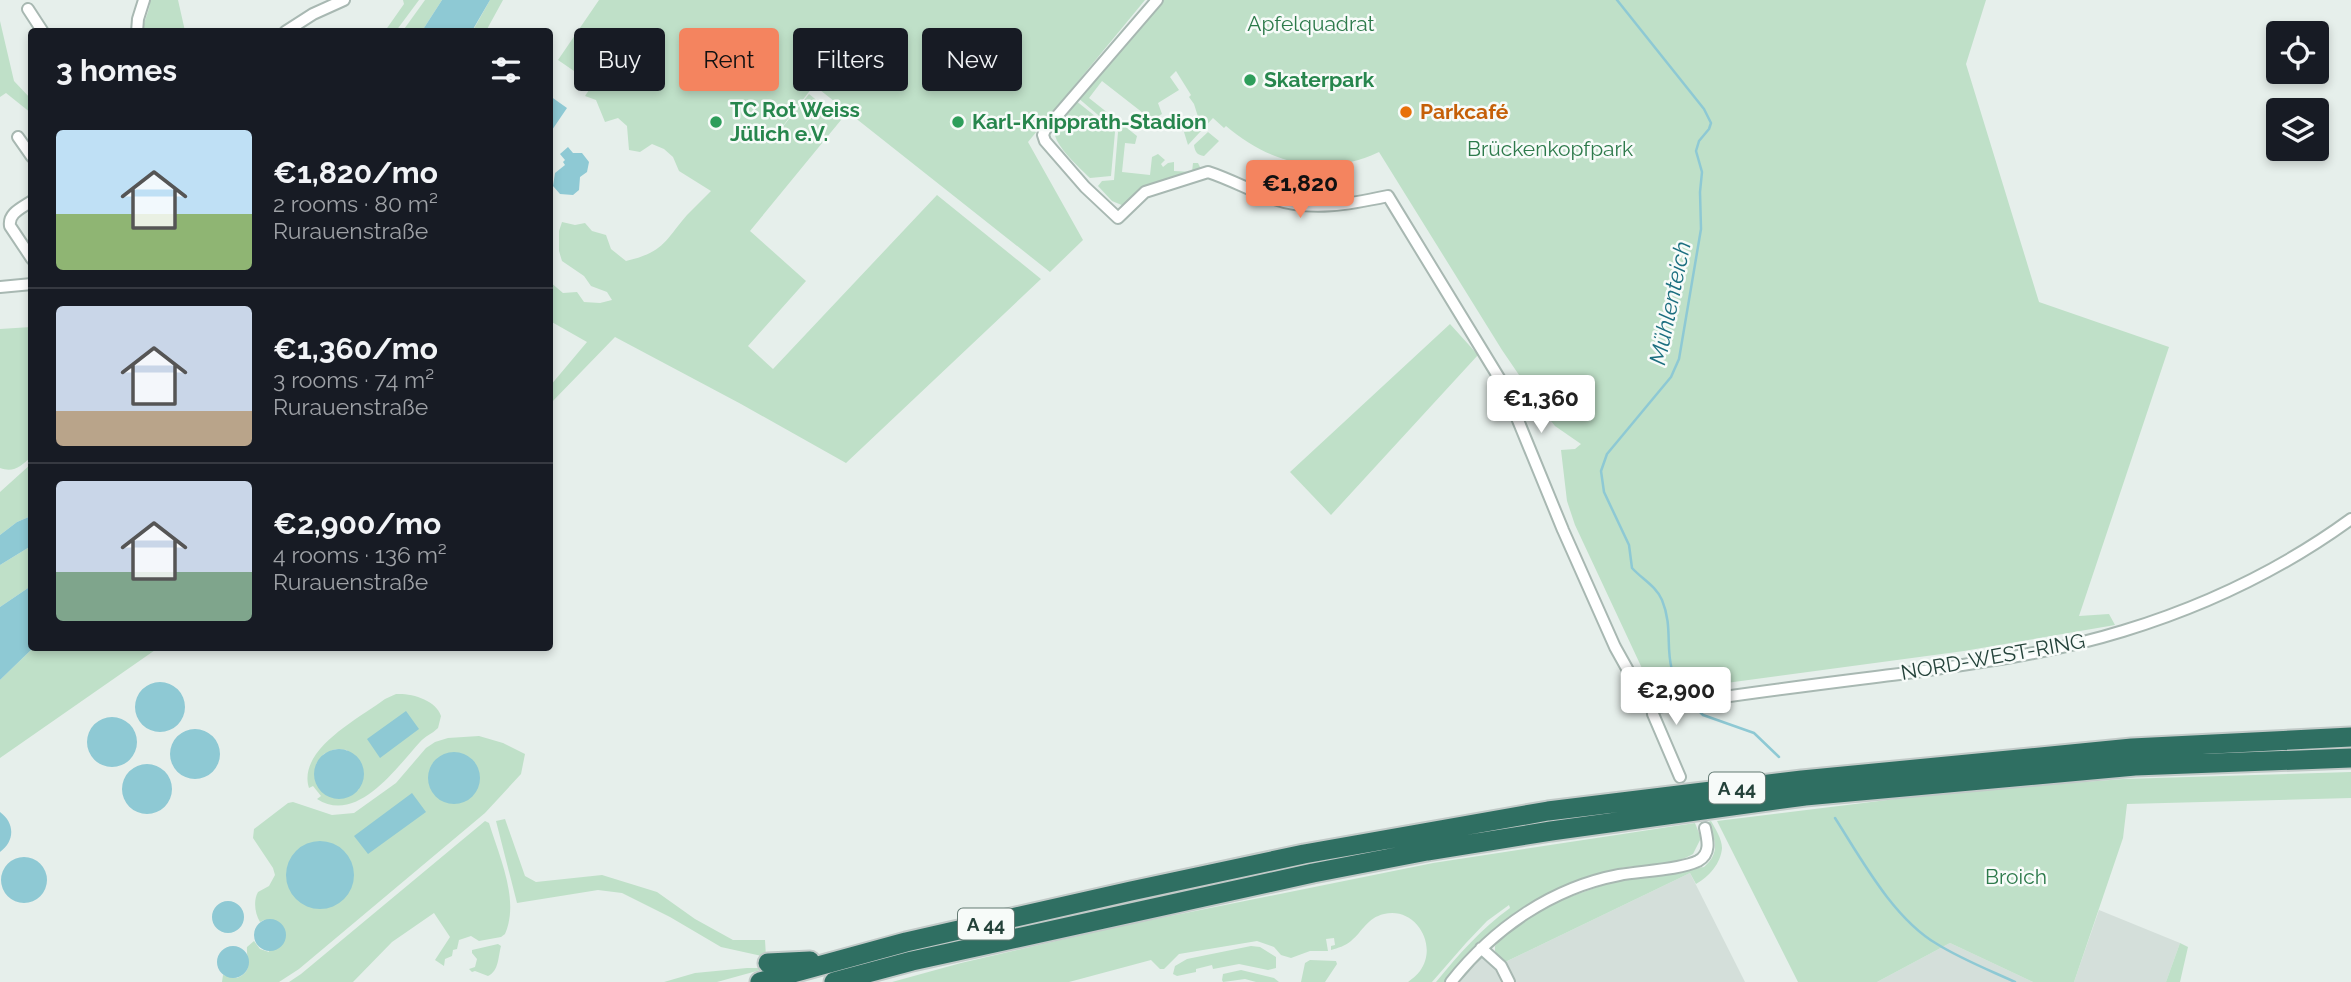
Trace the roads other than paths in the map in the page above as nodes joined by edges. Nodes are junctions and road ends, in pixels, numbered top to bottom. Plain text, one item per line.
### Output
1 (144, 0) edge
2 (344, 0) edge
3 (1157, 0) edge
4 (28, 9) dead end
5 (40, 28) edge
6 (138, 28) edge
7 (291, 28) edge
8 (18, 137) dead end
9 (28, 151) edge
10 (28, 204) edge
11 (28, 253) edge
12 (28, 284) edge
13 (0, 287) edge
14 (2351, 519) edge
15 (1651, 705) junction
16 (2351, 737) edge
17 (2351, 758) edge
18 (1680, 777) dead end
19 (1705, 828) dead end
20 (1481, 948) junction
21 (842, 960) junction
22 (912, 961) junction
23 (768, 963) dead end
24 (760, 982) edge
25 (834, 982) edge
26 (858, 982) edge
27 (1451, 982) edge
28 (1509, 982) edge

1 - 6 street
2 - 7 street
3 - 15 street
4 - 5 street
8 - 9 street
10 - 11 street
12 - 13 street
14 - 15 street, NORD-WEST-RING
15 - 18 street
16 - 21 highway, A 44
17 - 22 highway, A 44
19 - 20 street
20 - 27 street
20 - 28 street
21 - 23 highway
21 - 24 highway, A 44
22 - 25 highway, A 44
22 - 26 highway

